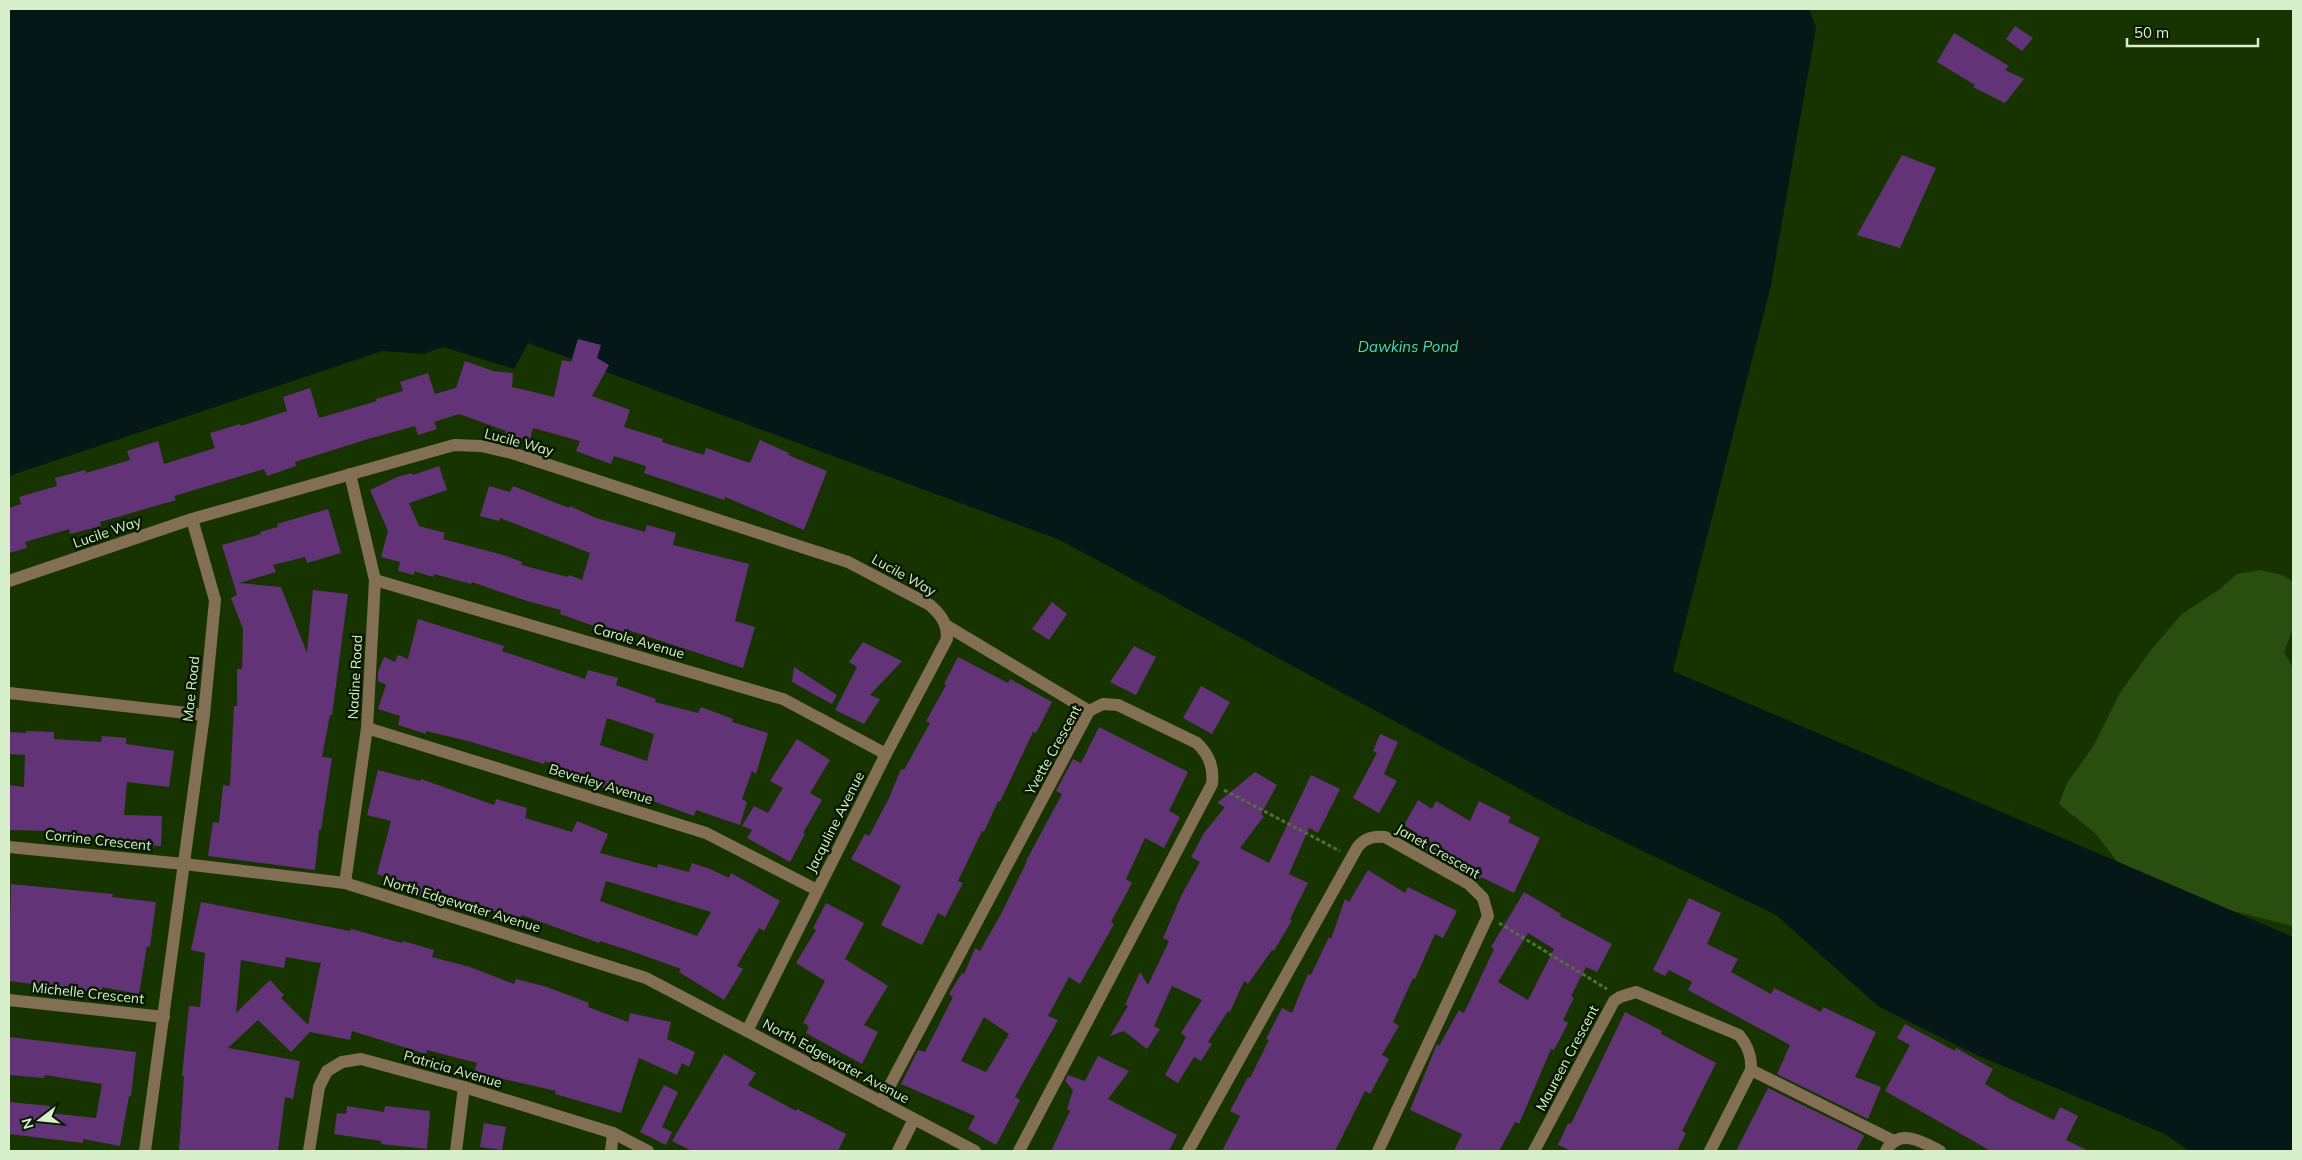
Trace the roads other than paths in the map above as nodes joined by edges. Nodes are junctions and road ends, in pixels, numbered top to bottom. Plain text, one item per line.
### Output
1 (350, 474) junction
2 (192, 519) junction
3 (375, 580) junction
4 (9, 581) edge
5 (947, 626) junction
6 (9, 693) edge
7 (1089, 710) junction
8 (204, 715) junction
9 (367, 728) junction
10 (886, 754) junction
11 (9, 847) edge
12 (184, 864) junction
13 (345, 883) junction
14 (817, 890) junction
15 (9, 1000) edge
16 (164, 1017) junction
17 (747, 1031) junction
18 (1751, 1070) junction
19 (464, 1087) junction
20 (881, 1102) junction
21 (914, 1119) junction
22 (613, 1133) junction
23 (1894, 1141) junction
24 (145, 1151) edge
25 (309, 1151) edge
26 (456, 1151) edge
27 (611, 1151) edge
28 (648, 1151) edge
29 (898, 1151) edge
30 (975, 1151) edge
31 (1019, 1151) edge
32 (1188, 1151) edge
33 (1378, 1151) edge
34 (1534, 1151) edge
35 (1710, 1151) edge
36 (1886, 1151) edge
37 (1940, 1151) edge

1 - 2 street, Lucile Way
1 - 3 street, Nadine Road
1 - 5 street, Lucile Way
2 - 4 street, Lucile Way
2 - 8 street, Mae Road
3 - 9 street, Nadine Road
3 - 10 street, Carole Avenue
5 - 7 street
5 - 10 street, Jacquline Avenue
6 - 8 street
7 - 20 street, Yvette Crescent
7 - 31 street, Yvette Crescent
8 - 12 street, Mae Road
9 - 13 street, Nadine Road
9 - 14 street, Beverley Avenue
10 - 14 street, Jacquline Avenue
11 - 12 street, Corrine Crescent
12 - 13 street, North Edgewater Avenue
12 - 16 street
13 - 17 street, North Edgewater Avenue
14 - 17 street, Jacquline Avenue
15 - 16 street, Michelle Crescent
16 - 24 street
17 - 20 street, North Edgewater Avenue
18 - 23 street
18 - 34 street, Maureen Crescent
18 - 35 street
19 - 22 street, Patricia Avenue
19 - 25 street, Patricia Avenue
19 - 26 street
20 - 21 street, North Edgewater Avenue
21 - 29 street
21 - 30 street, North Edgewater Avenue
22 - 27 street
22 - 28 street, Patricia Avenue
23 - 36 street
23 - 37 street
32 - 33 street, Janet Crescent

